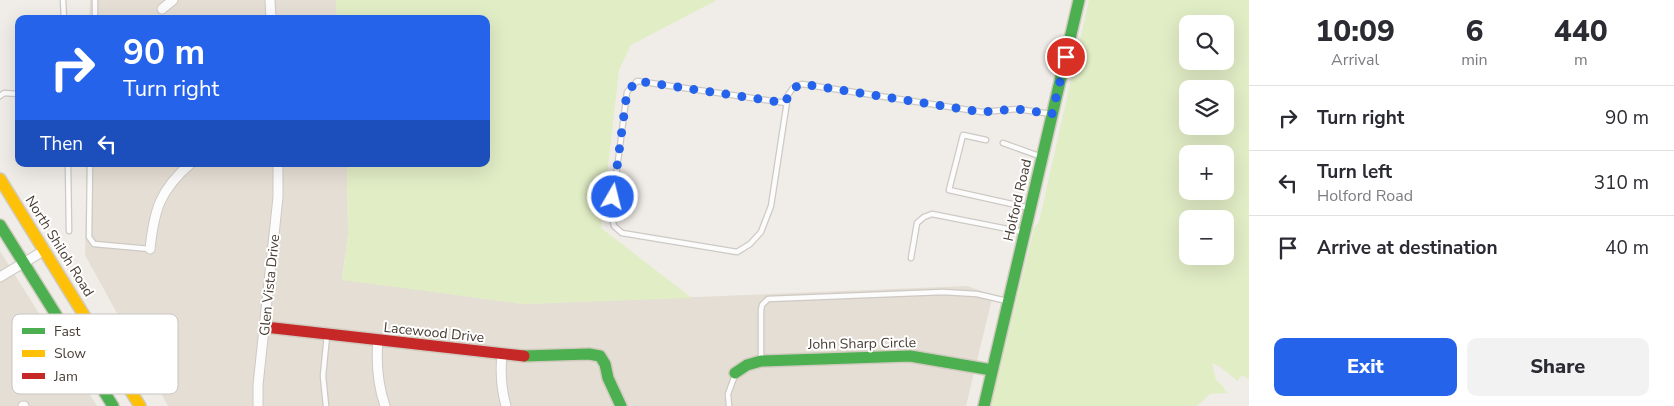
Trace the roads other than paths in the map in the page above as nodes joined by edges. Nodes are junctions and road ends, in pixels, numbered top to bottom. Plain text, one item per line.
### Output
1 (62, 0) edge
2 (95, 0) edge
3 (173, 0) edge
4 (270, 0) edge
5 (1079, 0) edge
6 (162, 9) dead end
7 (95, 14) dead end
8 (64, 15) edge
9 (271, 15) edge
10 (1, 94) edge
11 (15, 94) edge
12 (786, 103) junction
13 (1052, 114) junction
14 (986, 140) dead end
15 (1003, 143) dead end
16 (1042, 157) junction
17 (68, 167) edge
18 (90, 167) edge
19 (179, 167) edge
20 (278, 167) edge
21 (0, 179) edge
22 (1031, 208) junction
23 (0, 225) edge
24 (69, 230) dead end
25 (1025, 232) junction
26 (150, 248) joint
27 (45, 250) junction
28 (912, 258) dead end
29 (23, 262) junction
30 (0, 277) edge
31 (1008, 301) junction
32 (55, 314) edge
33 (84, 314) edge
34 (265, 327) junction
35 (327, 334) junction
36 (378, 340) junction
37 (502, 354) junction
38 (761, 361) junction
39 (992, 370) junction
40 (736, 373) joint
41 (105, 394) edge
42 (133, 394) edge
43 (112, 406) edge
44 (140, 406) edge
45 (258, 406) edge
46 (326, 406) edge
47 (385, 406) edge
48 (506, 406) edge
49 (621, 406) edge
50 (729, 406) edge
51 (984, 406) edge

1 - 8 lane
2 - 7 lane
3 - 6 street
4 - 9 street
5 - 13 street, Holford Road
10 - 11 lane
12 - 12 lane
12 - 13 lane
13 - 16 street, Holford Road
14 - 22 lane
15 - 16 lane
16 - 22 street, Holford Road
17 - 24 lane
18 - 26 lane
19 - 26 street
20 - 34 street, Glen Vista Drive
21 - 27 street, North Shiloh Road
22 - 25 street, Holford Road
23 - 29 street
25 - 28 lane
25 - 31 street, Holford Road
27 - 29 street
27 - 33 street, North Shiloh Road
29 - 30 street
29 - 32 street
31 - 38 lane
31 - 39 street, Holford Road
34 - 35 street, Lacewood Drive
34 - 45 street, Glen Vista Drive
35 - 36 street, Lacewood Drive
35 - 46 lane
36 - 37 street, Lacewood Drive
36 - 47 street
37 - 48 street
37 - 49 street, Lacewood Drive
38 - 39 street, John Sharp Circle
38 - 40 street, John Sharp Circle
39 - 51 street, Holford Road
40 - 50 lane
41 - 43 street
42 - 44 street, North Shiloh Road

